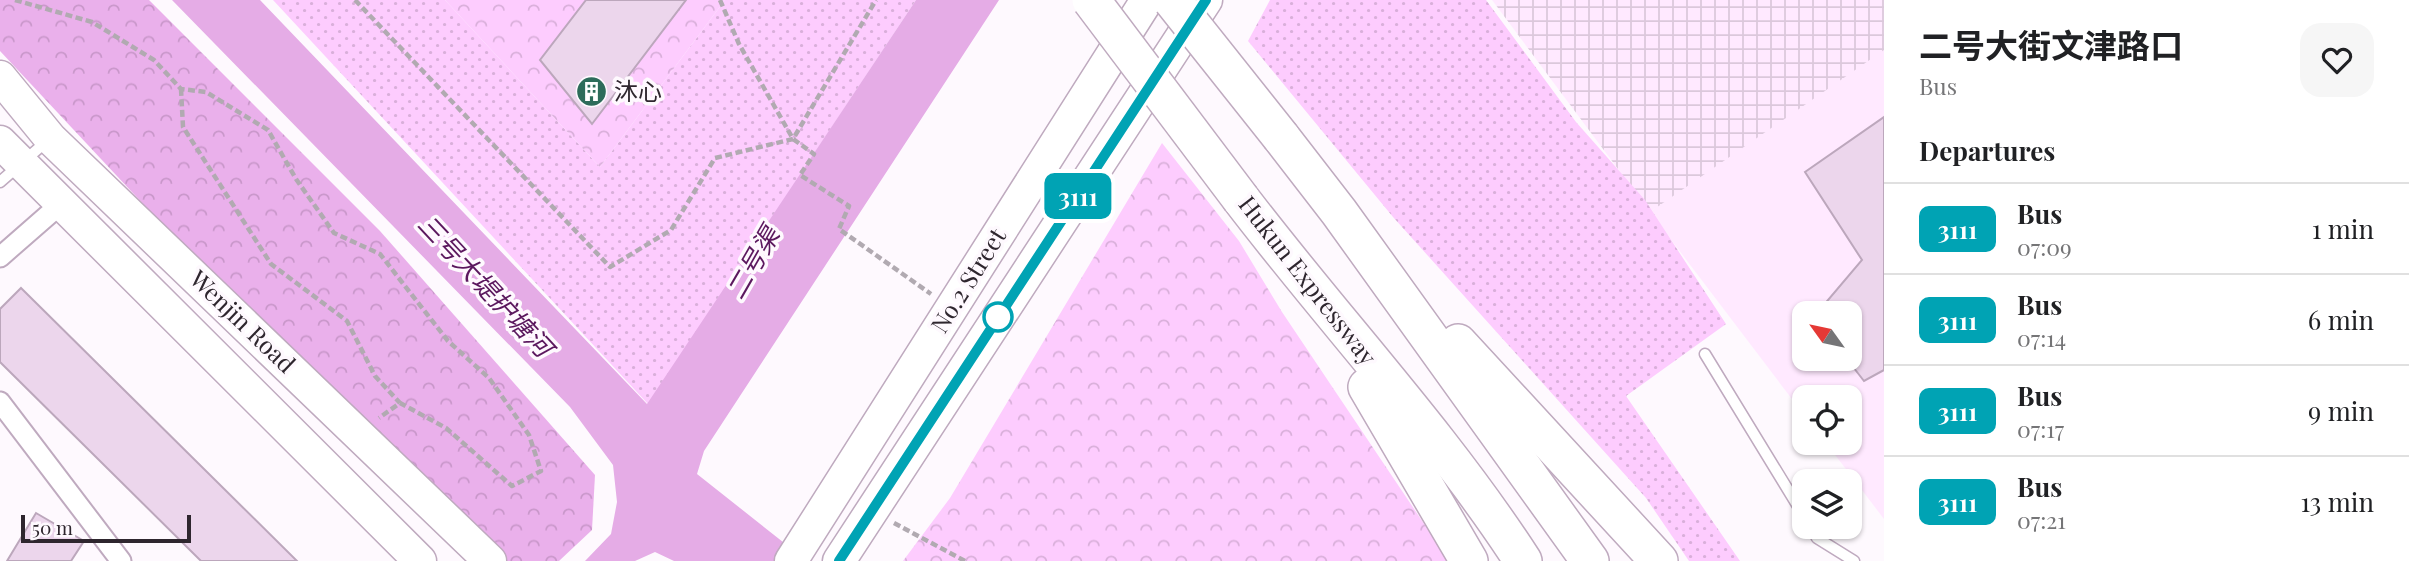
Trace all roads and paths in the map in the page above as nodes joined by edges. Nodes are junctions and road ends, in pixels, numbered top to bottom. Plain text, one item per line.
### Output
1 (15, 0) edge
2 (355, 0) edge
3 (720, 0) edge
4 (876, 0) edge
5 (1091, 0) edge
6 (1147, 0) edge
7 (1172, 0) edge
8 (1206, 0) edge
9 (0, 77) edge
10 (181, 89) junction
11 (50, 138) junction
12 (793, 139) junction
13 (7, 163) edge
14 (64, 202) junction
15 (1339, 212) junction
16 (0, 257) edge
17 (1304, 281) junction
18 (951, 309) junction
19 (1704, 354) dead end
20 (0, 402) edge
21 (400, 403) junction
22 (375, 421) dead end
23 (1792, 497) edge
24 (872, 511) junction
25 (1820, 539) edge
26 (844, 554) edge
27 (121, 561) edge
28 (420, 561) edge
29 (490, 561) edge
30 (791, 561) edge
31 (965, 561) edge
32 (1469, 561) edge
33 (1523, 561) edge
34 (1590, 561) edge
35 (1659, 561) edge
36 (1854, 561) edge

1 - 10 path
2 - 12 path
3 - 12 path
4 - 12 path
5 - 17 highway, Hukun Expressway, bridge
6 - 18 main road, No.2 Street
7 - 15 highway, bridge
8 - 24 main road, No.2 Street
9 - 11 main road, Wenjin Road
10 - 21 path
10 - 21 path
11 - 13 lane
11 - 29 main road, Wenjin Road
12 - 18 path
13 - 14 main road, Wenjin Road
14 - 16 street
14 - 28 main road, Wenjin Road
15 - 34 highway
15 - 35 highway
17 - 32 highway
17 - 33 highway, Hukun Expressway
18 - 30 main road, No.2 Street
19 - 23 lane
20 - 27 street
21 - 22 path
24 - 26 main road, No.2 Street
24 - 31 path
25 - 36 lane

